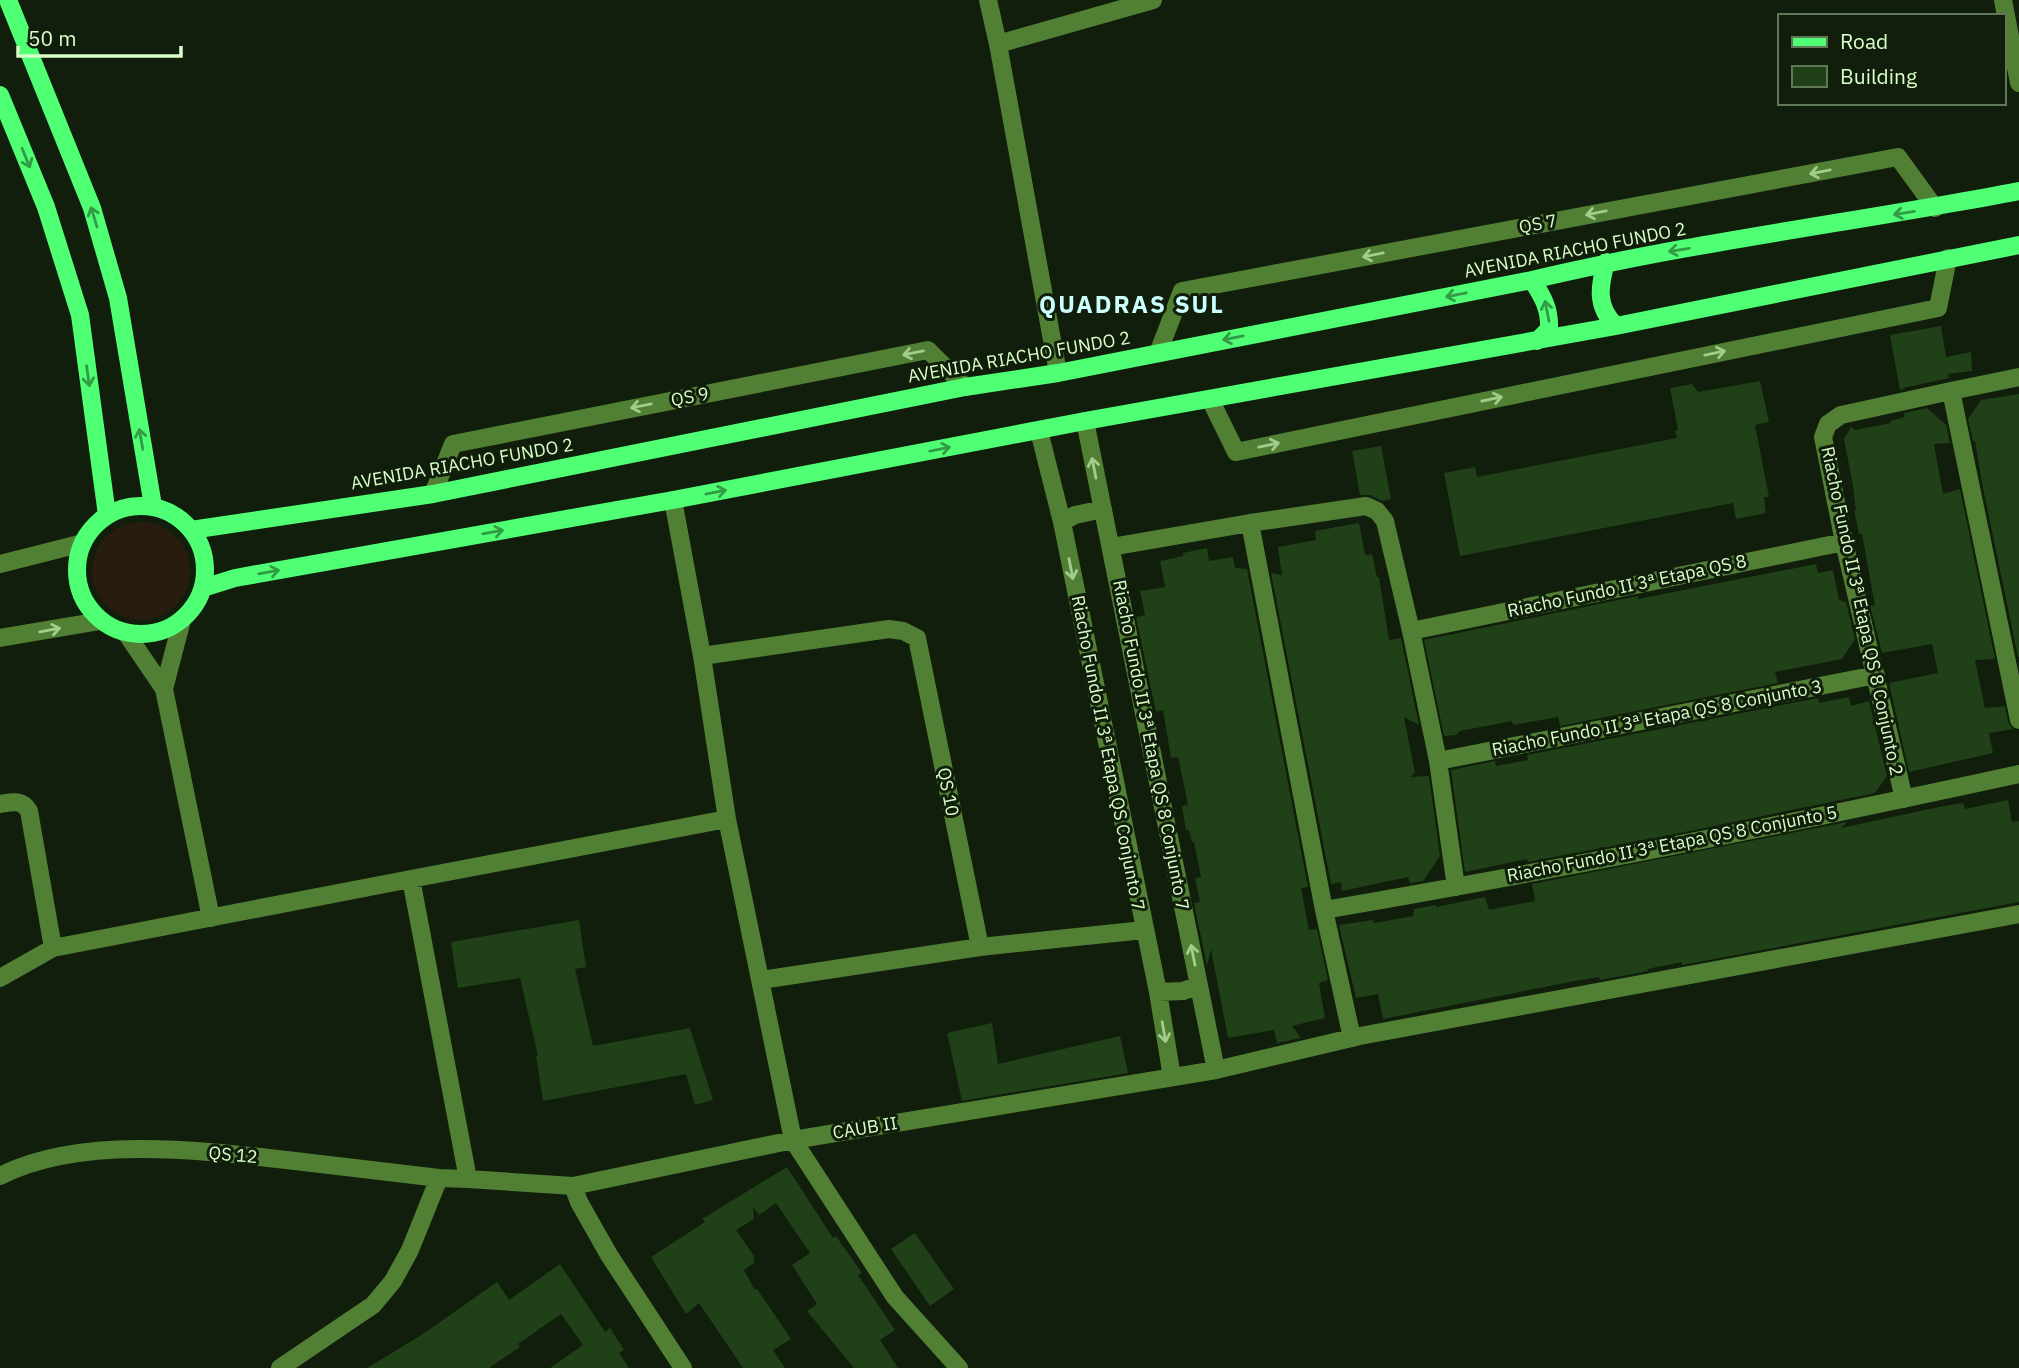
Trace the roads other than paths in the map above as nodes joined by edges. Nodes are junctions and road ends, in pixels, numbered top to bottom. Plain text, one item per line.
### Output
1 (8, 0) edge
2 (988, 0) edge
3 (1153, 0) edge
4 (2003, 0) edge
5 (998, 44) junction
6 (2019, 83) edge
7 (0, 95) edge
8 (2019, 191) edge
9 (1935, 208) junction
10 (2019, 245) edge
11 (1948, 258) junction
12 (1606, 262) junction
13 (1532, 280) junction
14 (1616, 326) junction
15 (1537, 341) junction
16 (1158, 353) junction
17 (1058, 373) junction
18 (2019, 377) edge
19 (965, 387) junction
20 (1951, 391) junction
21 (1210, 399) junction
22 (1085, 421) junction
23 (1039, 431) junction
24 (433, 494) junction
25 (673, 500) junction
26 (152, 506) junction
27 (1102, 509) junction
28 (107, 515) junction
29 (1062, 522) junction
30 (1250, 523) junction
31 (191, 530) junction
32 (1844, 542) junction
33 (83, 543) junction
34 (1111, 547) junction
35 (0, 564) edge
36 (203, 588) junction
37 (182, 620) junction
38 (100, 621) junction
39 (1411, 631) junction
40 (126, 633) junction
41 (0, 638) edge
42 (702, 656) junction
43 (1876, 675) junction
44 (164, 689) junction
45 (2019, 720) edge
46 (1438, 761) junction
47 (2019, 774) edge
48 (1903, 799) junction
49 (0, 804) edge
50 (727, 819) junction
51 (411, 879) junction
52 (1456, 887) junction
53 (1324, 910) junction
54 (2019, 914) edge
55 (211, 918) junction
56 (1144, 930) junction
57 (980, 947) junction
58 (53, 948) junction
59 (0, 978) edge
60 (761, 980) junction
61 (1199, 985) junction
62 (1157, 992) junction
63 (1352, 1038) junction
64 (1216, 1070) junction
65 (1172, 1077) junction
66 (793, 1140) junction
67 (0, 1176) edge
68 (439, 1178) junction
69 (468, 1179) junction
70 (573, 1185) junction
71 (279, 1368) edge
72 (683, 1368) edge
73 (959, 1368) edge

26 -> 1 main road
2 - 5 street
3 - 5 street
4 - 6 street
5 - 17 street
7 -> 28 main road
8 - 9 main road, AVENIDA RIACHO FUNDO 2
9 -> 12 main road, AVENIDA RIACHO FUNDO 2
9 -> 16 street, QS 7
10 - 11 main road
11 - 14 main road
21 -> 11 street
12 - 13 main road, AVENIDA RIACHO FUNDO 2
12 - 14 main road
15 -> 13 main road
13 -> 16 main road, AVENIDA RIACHO FUNDO 2
14 - 15 main road
15 - 21 main road
16 - 17 main road, AVENIDA RIACHO FUNDO 2
17 - 19 main road, AVENIDA RIACHO FUNDO 2
18 - 20 street
19 - 24 main road, AVENIDA RIACHO FUNDO 2
19 -> 24 street, QS 9
20 - 32 street, Riacho Fundo II 3ª Etapa QS 8 Conjunto 2
20 - 45 street
21 - 22 main road
22 - 23 main road
27 -> 22 street, Riacho Fundo II 3ª Etapa QS 8 Conjunto 7
25 -> 23 main road
23 - 29 street, Riacho Fundo II 3ª Etapa QS Conjunto 7
24 - 31 main road, AVENIDA RIACHO FUNDO 2
36 -> 25 main road
25 - 42 street
26 - 28 main road
26 - 31 main road
27 - 29 street
27 - 34 street, Riacho Fundo II 3ª Etapa QS 8 Conjunto 7
28 - 33 main road
29 -> 56 street, Riacho Fundo II 3ª Etapa QS Conjunto 7
30 - 34 street
30 - 39 street
30 - 53 street
31 - 36 main road
32 - 39 street, Riacho Fundo II 3ª Etapa QS 8
32 - 43 street, Riacho Fundo II 3ª Etapa QS 8 Conjunto 2
33 - 35 street
33 - 38 main road
61 -> 34 street, Riacho Fundo II 3ª Etapa QS 8 Conjunto 7
36 - 37 main road
37 - 40 main road
37 - 44 street
38 - 40 main road
41 -> 38 street
39 - 46 street
40 - 44 street
42 - 50 street
42 - 57 street, QS 10
43 - 46 street, Riacho Fundo II 3ª Etapa QS 8 Conjunto 3
43 - 48 street, Riacho Fundo II 3ª Etapa QS 8 Conjunto 2
44 - 55 street
46 - 52 street
47 - 48 street, Riacho Fundo II 3ª Etapa QS 8 Conjunto 5
48 - 52 street, Riacho Fundo II 3ª Etapa QS 8 Conjunto 5
49 - 58 street
50 - 51 street
50 - 60 street
51 - 55 street
51 - 69 street
52 - 53 street, Riacho Fundo II 3ª Etapa QS 8 Conjunto 5
53 - 63 street
54 - 63 street
55 - 58 street
56 - 57 street
56 - 62 street, Riacho Fundo II 3ª Etapa QS Conjunto 7
57 - 60 street
58 - 59 street
60 - 66 street
61 - 62 street
61 - 64 street, Riacho Fundo II 3ª Etapa QS 8 Conjunto 7
62 -> 65 street, Riacho Fundo II 3ª Etapa QS Conjunto 7
63 - 64 street, CAUB II
64 - 65 street, CAUB II
65 - 66 street, CAUB II
66 - 70 street, CAUB II
66 - 73 street
67 - 68 street, QS 12
68 - 69 street, QS 12
68 - 71 street
69 - 70 street, QS 12
70 - 72 street

